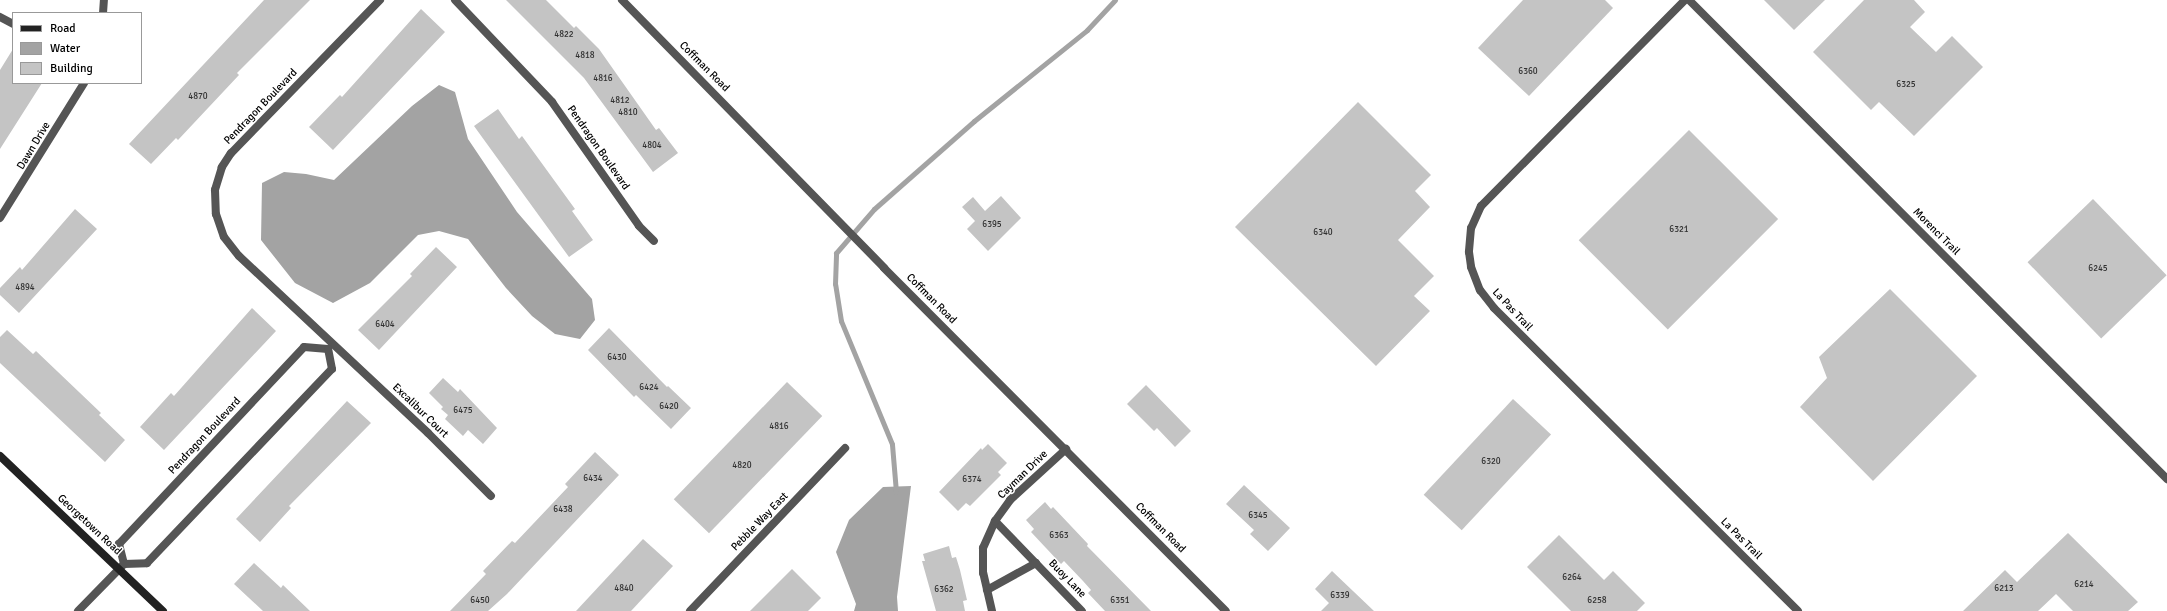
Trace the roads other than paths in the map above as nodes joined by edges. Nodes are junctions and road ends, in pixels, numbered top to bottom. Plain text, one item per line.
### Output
1 (104, 0) edge
2 (380, 0) edge
3 (455, 0) edge
4 (622, 0) edge
5 (1685, 0) edge
6 (1689, 0) edge
7 (103, 12) edge
8 (0, 17) edge
9 (12, 23) edge
10 (83, 84) edge
11 (0, 217) edge
12 (654, 241) dead end
13 (330, 347) junction
14 (845, 448) dead end
15 (1066, 449) junction
16 (0, 456) edge
17 (2167, 480) edge
18 (491, 496) dead end
19 (995, 521) junction
20 (1036, 563) junction
21 (122, 566) junction
22 (987, 590) junction
23 (78, 611) edge
24 (163, 611) edge
25 (690, 611) edge
26 (992, 611) edge
27 (1082, 611) edge
28 (1226, 611) edge
29 (1798, 611) edge

1 - 7 street
2 - 13 street, Pendragon Boulevard
3 - 12 street, Pendragon Boulevard
4 - 15 street, Coffman Road
5 - 29 street, La Pas Trail
6 - 17 street, Morenci Trail
8 - 9 street
10 - 11 street, Dawn Drive
13 - 18 street, Excalibur Court
13 - 21 street
13 - 21 street, Pendragon Boulevard
14 - 25 street, Pebble Way East
15 - 19 street, Cayman Drive
15 - 28 street, Coffman Road
16 - 21 main road, Georgetown Road
19 - 20 street, Buoy Lane
19 - 22 street, Cayman Drive
20 - 22 street, Buoy Lane
20 - 27 street, Buoy Lane
21 - 23 street
21 - 24 main road, Georgetown Road
22 - 26 street, Cayman Drive

